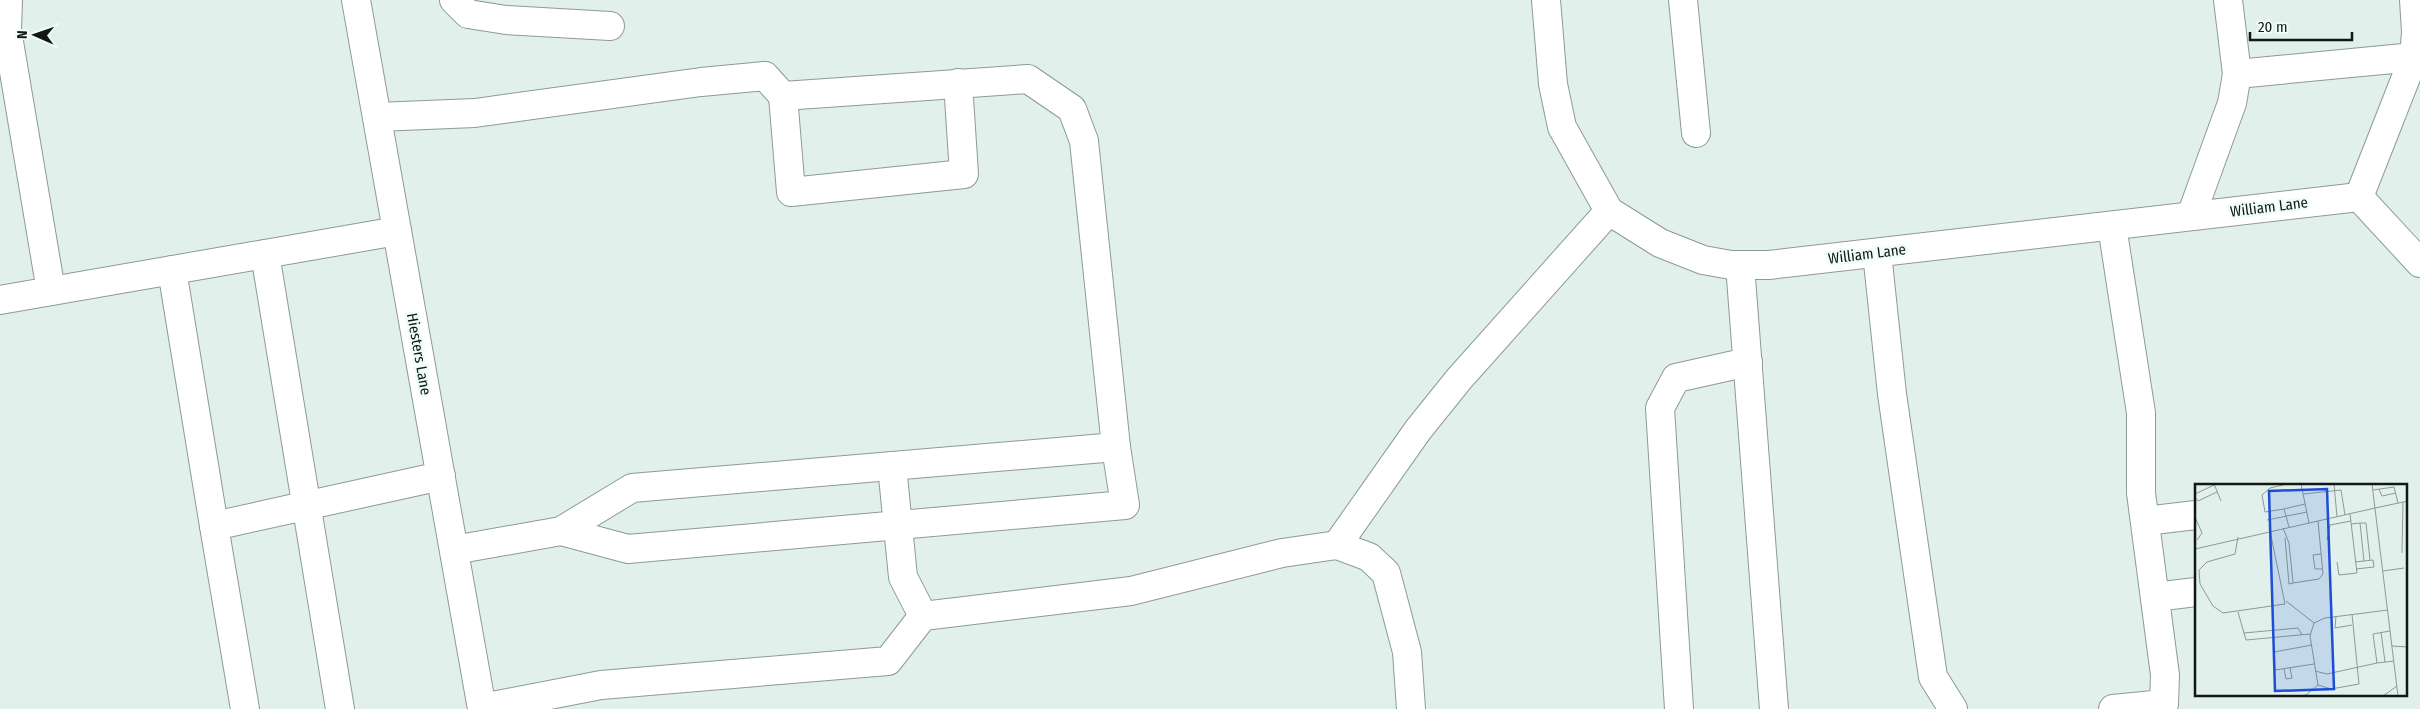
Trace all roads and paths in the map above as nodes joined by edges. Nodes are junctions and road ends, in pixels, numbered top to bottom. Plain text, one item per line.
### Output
1 (8, 0) edge
2 (356, 0) edge
3 (454, 0) edge
4 (1546, 0) edge
5 (1683, 0) edge
6 (2228, 0) edge
7 (2414, 0) edge
8 (610, 26) dead end
9 (3, 31) edge
10 (2414, 57) junction
11 (2237, 74) junction
12 (958, 83) junction
13 (783, 96) junction
14 (376, 117) junction
15 (1696, 133) dead end
16 (2359, 197) junction
17 (1609, 211) junction
18 (2191, 216) junction
19 (2112, 226) junction
20 (397, 231) junction
21 (1877, 253) junction
22 (265, 254) junction
23 (2420, 263) edge
24 (1740, 265) junction
25 (172, 270) junction
26 (51, 291) junction
27 (0, 300) edge
28 (1748, 362) junction
29 (1116, 447) junction
30 (892, 466) junction
31 (441, 476) junction
32 (306, 506) junction
33 (2195, 515) edge
34 (2145, 522) junction
35 (898, 524) junction
36 (214, 526) junction
37 (561, 531) junction
38 (1337, 545) junction
39 (454, 550) junction
40 (2195, 592) edge
41 (2155, 598) junction
42 (924, 616) junction
43 (245, 709) edge
44 (340, 709) edge
45 (482, 709) edge
46 (1411, 709) edge
47 (1679, 709) edge
48 (1774, 709) edge
49 (1953, 709) edge
50 (2113, 709) edge

1 - 9 street
2 - 14 street, Hiesters Lane
3 - 8 street
4 - 17 street, William Lane
5 - 15 street
6 - 11 street
7 - 10 street
9 - 26 street
10 - 11 street
10 - 16 street
11 - 18 street
12 - 13 street
12 - 13 street
12 - 29 street
13 - 14 street
14 - 20 street, Hiesters Lane
16 - 18 street, William Lane
16 - 23 street
17 - 24 street, William Lane
17 - 38 street
18 - 19 street, William Lane
19 - 21 street, William Lane
19 - 34 street
20 - 22 street
20 - 31 street, Hiesters Lane
21 - 24 street, William Lane
21 - 49 street
22 - 25 street
22 - 32 street
24 - 28 street
25 - 26 street
25 - 36 street
26 - 27 street
28 - 47 street
28 - 48 street
29 - 30 street
29 - 35 street
30 - 35 street
30 - 37 street
31 - 32 street
31 - 39 street, Hiesters Lane
32 - 36 street
32 - 44 street
33 - 34 street
34 - 41 street
35 - 37 street
35 - 42 street
36 - 43 street
37 - 39 street
38 - 42 street
38 - 46 street
39 - 45 street, Hiesters Lane
40 - 41 street
41 - 50 street
42 - 45 street

